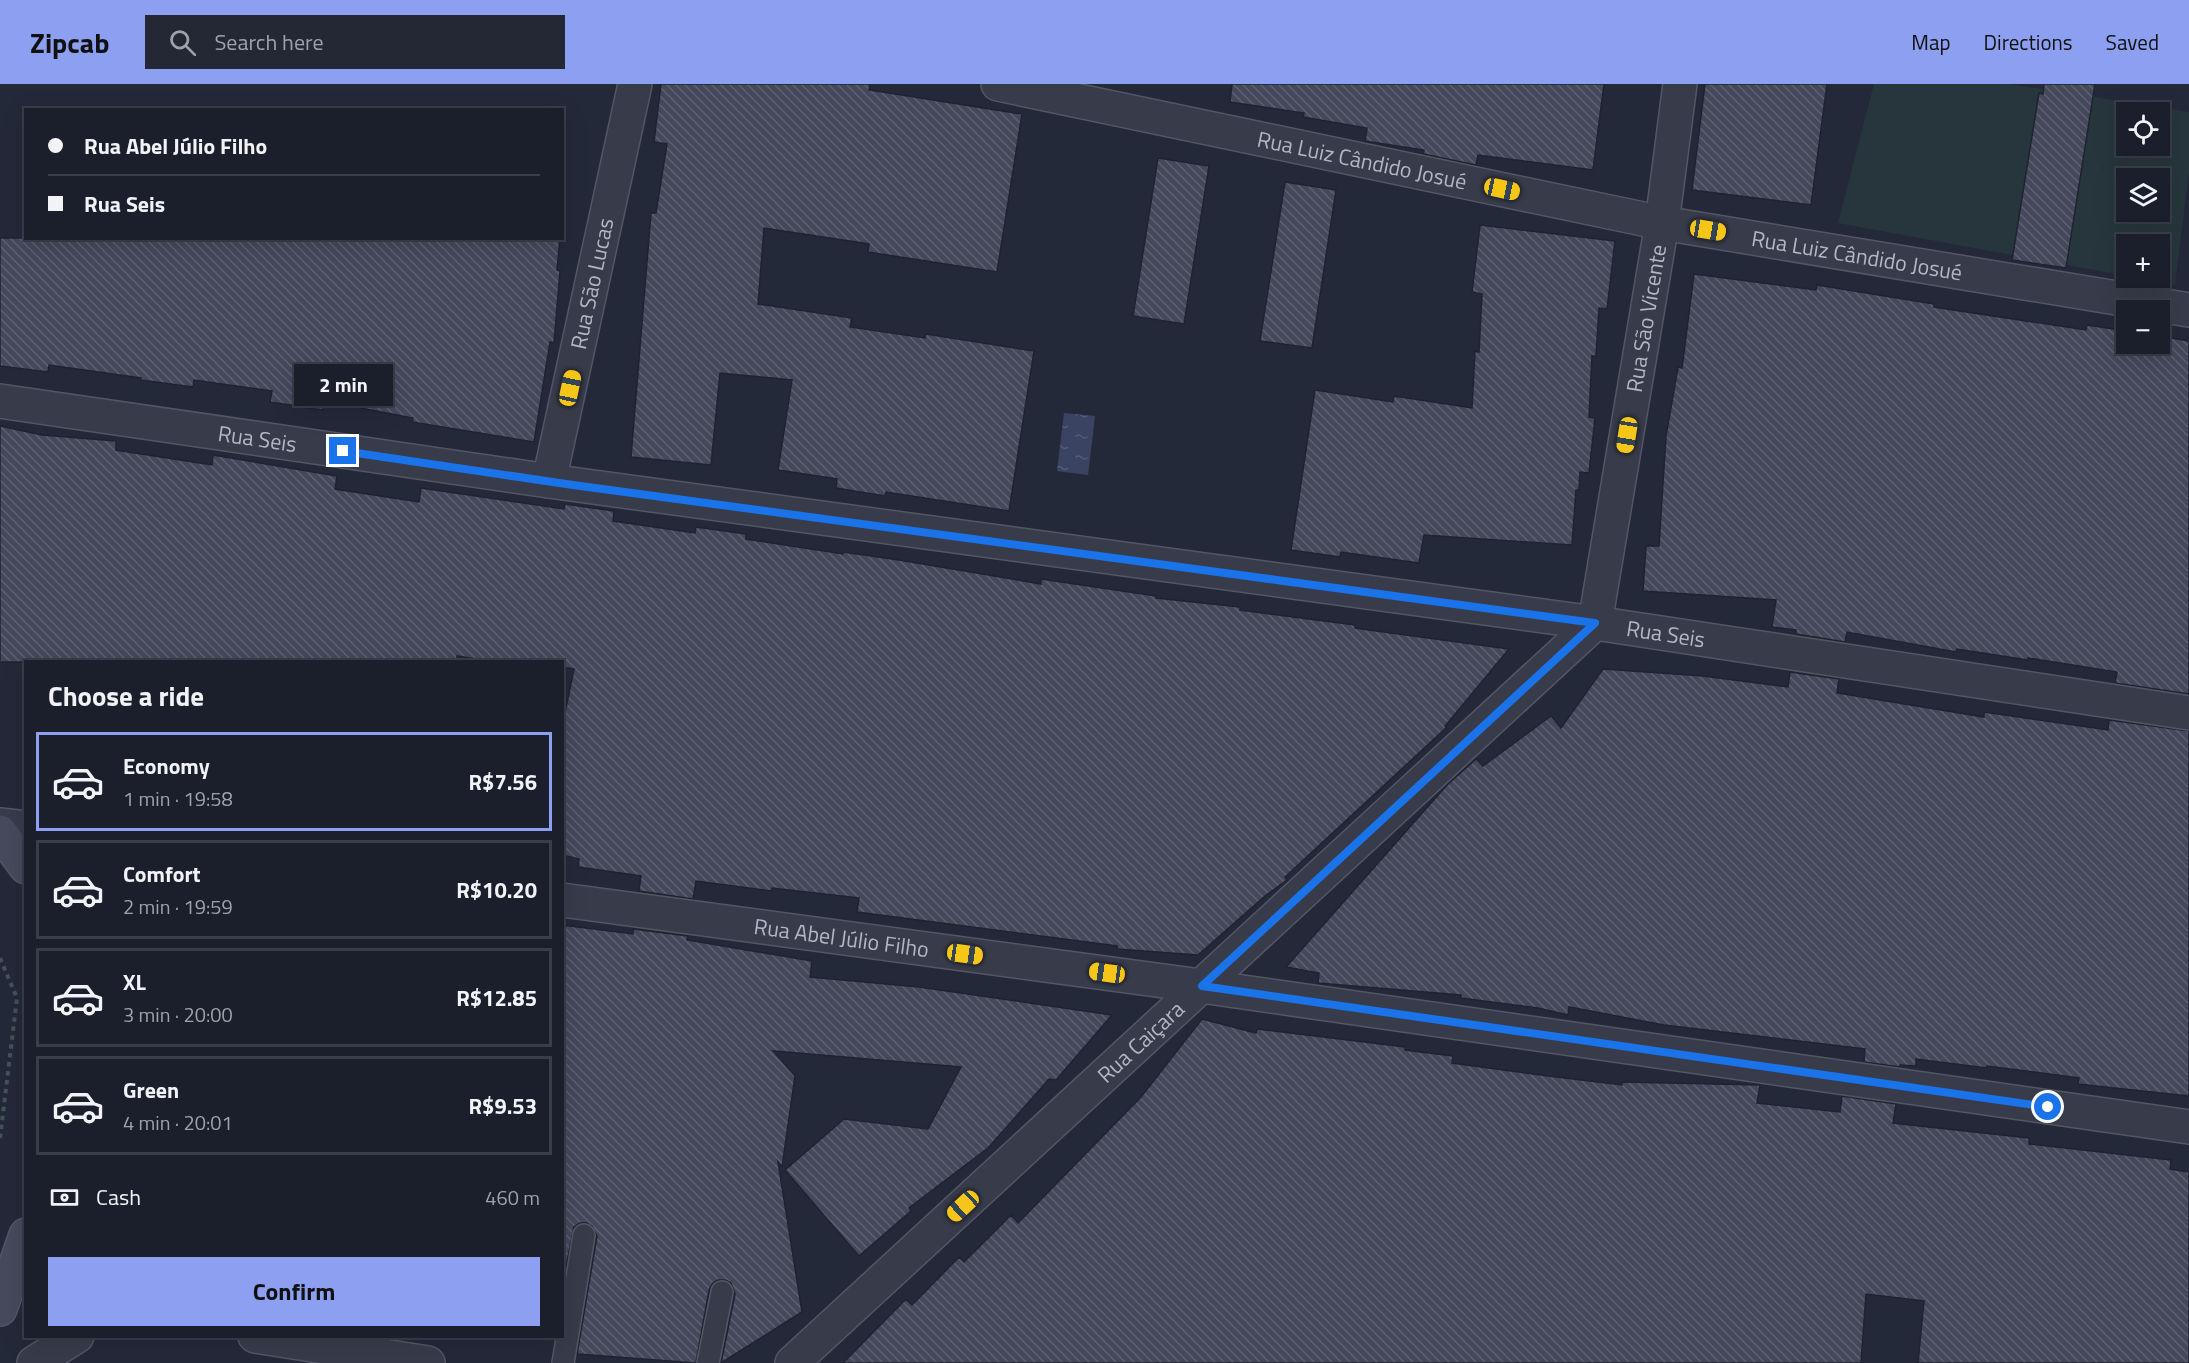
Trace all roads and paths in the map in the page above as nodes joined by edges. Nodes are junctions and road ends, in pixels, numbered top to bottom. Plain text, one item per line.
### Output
1 (635, 84) edge
2 (998, 84) edge
3 (1680, 84) edge
4 (1662, 223) junction
5 (2189, 310) edge
6 (0, 401) edge
7 (549, 481) junction
8 (1595, 623) junction
9 (2189, 713) edge
10 (0, 825) edge
11 (24, 828) edge
12 (0, 832) edge
13 (24, 864) edge
14 (564, 900) edge
15 (0, 958) edge
16 (1202, 986) junction
17 (2189, 1127) edge
18 (0, 1138) edge
19 (584, 1234) dead end
20 (24, 1241) edge
21 (722, 1292) dead end
22 (0, 1309) edge
23 (74, 1338) edge
24 (268, 1338) edge
25 (344, 1350) edge
26 (34, 1363) edge
27 (428, 1363) edge
28 (563, 1363) edge
29 (708, 1363) edge
30 (792, 1363) edge

1 - 7 street, Rua São Lucas
2 - 4 street, Rua Luiz Cândido Josué
3 - 4 street, Rua São Vicente
4 - 5 street, Rua Luiz Cândido Josué
4 - 8 street, Rua São Vicente
6 - 7 street, Rua Seis
7 - 8 street, Rua Seis
8 - 9 street, Rua Seis
8 - 16 street, Rua Caiçara
10 - 11 street
12 - 13 main road
14 - 16 street, Rua Abel Júlio Filho
15 - 18 path
16 - 17 street, Rua Abel Júlio Filho
16 - 30 street, Rua Caiçara
19 - 28 lane
20 - 22 main road
21 - 29 lane
23 - 26 street
24 - 25 street
25 - 27 street

